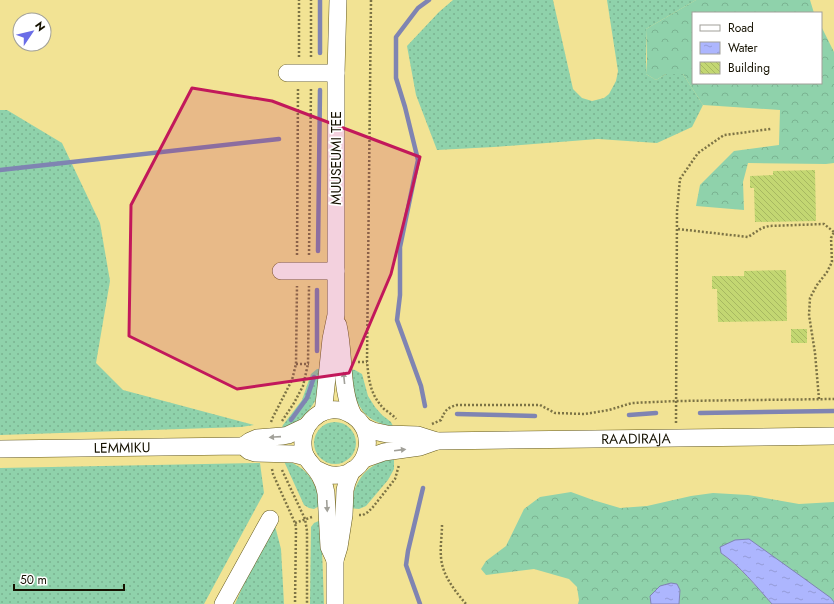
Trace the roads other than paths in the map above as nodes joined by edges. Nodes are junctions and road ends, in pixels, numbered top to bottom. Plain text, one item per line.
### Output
1 (338, 0) edge
2 (299, 73) road end
3 (336, 73) junction
4 (296, 270) road end
5 (336, 271) junction
6 (336, 315) junction
7 (322, 412) junction
8 (359, 421) junction
9 (307, 426) junction
10 (834, 436) edge
11 (437, 440) junction
12 (243, 446) junction
13 (0, 449) edge
14 (311, 463) junction
15 (358, 464) junction
16 (270, 519) dead end
17 (335, 560) junction
18 (224, 604) edge
19 (335, 604) edge

1 - 3 street, MUUSEUMI TEE
2 - 3 street
3 - 5 street, MUUSEUMI TEE
4 - 5 street
5 - 6 street, MUUSEUMI TEE
6 - 7 street, MUUSEUMI TEE
8 -> 6 street, MUUSEUMI TEE
7 - 8 street
7 - 9 street
8 - 11 street, RAADIRAJA
8 - 15 street, MUUSEUMI TEE
9 -> 12 street, LEMMIKU
9 - 14 street, MUUSEUMI TEE
10 - 11 street, RAADIRAJA
15 -> 11 street, RAADIRAJA
12 - 13 street, LEMMIKU
12 - 14 street, LEMMIKU
14 - 15 street
14 -> 17 street, MUUSEUMI TEE
15 - 17 street, MUUSEUMI TEE
16 - 18 street
17 - 19 street, MUUSEUMI TEE

